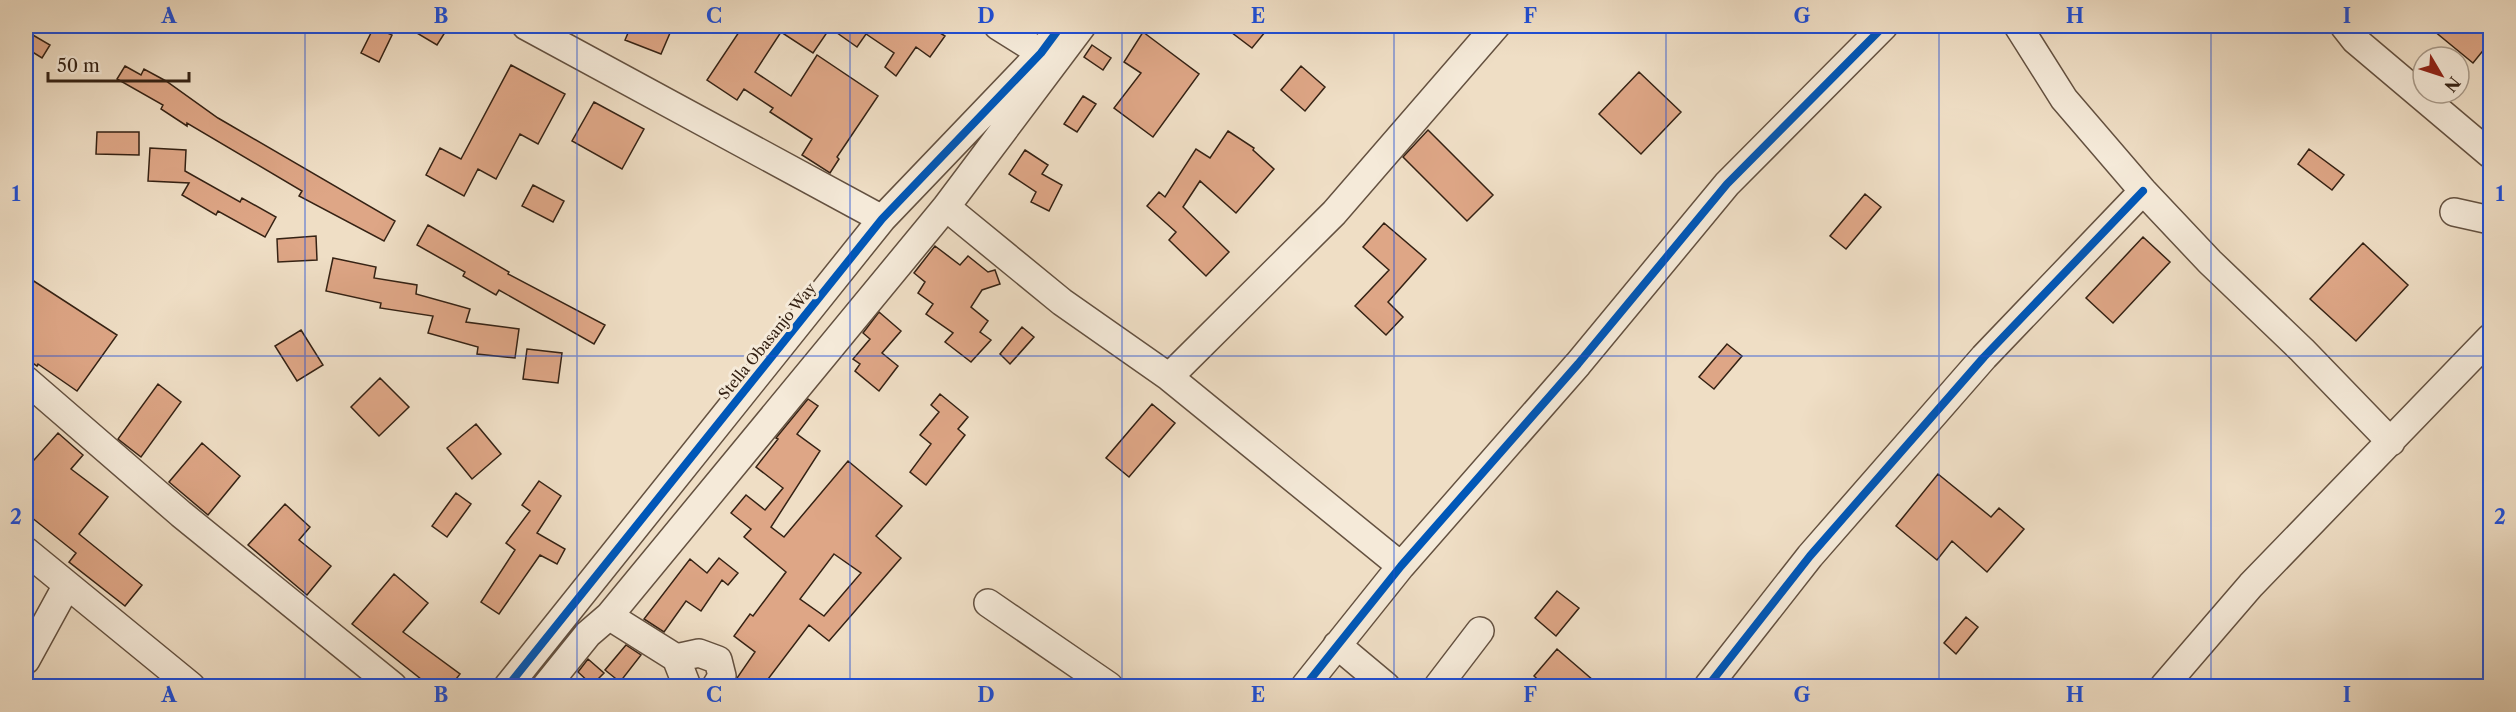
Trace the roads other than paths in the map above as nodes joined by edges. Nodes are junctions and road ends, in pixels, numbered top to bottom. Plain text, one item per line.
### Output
1 (526, 26) edge
2 (998, 26) edge
3 (1061, 26) edge
4 (1082, 26) edge
5 (1496, 26) edge
6 (1884, 26) edge
7 (2018, 26) edge
8 (2344, 26) edge
9 (1041, 53) junction
10 (2490, 154) edge
11 (2143, 191) junction
12 (946, 207) junction
13 (2454, 212) dead end
14 (882, 219) junction
15 (2490, 220) edge
16 (2490, 338) edge
17 (1169, 377) junction
18 (26, 380) edge
19 (2391, 442) junction
20 (26, 551) edge
21 (1401, 566) junction
22 (67, 585) junction
23 (988, 603) dead end
24 (609, 616) junction
25 (1480, 631) dead end
26 (1337, 645) junction
27 (676, 658) junction
28 (26, 660) edge
29 (191, 687) edge
30 (393, 687) edge
31 (508, 687) edge
32 (546, 687) edge
33 (687, 687) edge
34 (716, 687) edge
35 (1108, 687) edge
36 (1305, 687) edge
37 (1386, 687) edge
38 (1438, 687) edge
39 (1708, 687) edge
40 (2164, 687) edge

1 - 14 street
2 - 9 street
3 - 9 street, Stella Obasanjo Way
4 - 12 street
5 - 17 street
6 - 21 street
7 - 11 street
8 - 10 street
9 - 14 street, Stella Obasanjo Way
11 - 19 street
11 - 39 street
12 - 17 street
12 - 24 street
13 - 15 street
14 - 31 street, Stella Obasanjo Way
16 - 19 street
17 - 21 street
18 - 30 street
19 - 40 street
20 - 22 street
21 - 26 street
22 - 28 street
22 - 29 street
23 - 35 street
24 - 27 street
24 - 32 street
25 - 38 street
26 - 36 street
26 - 37 street
27 - 33 street
27 - 34 street

